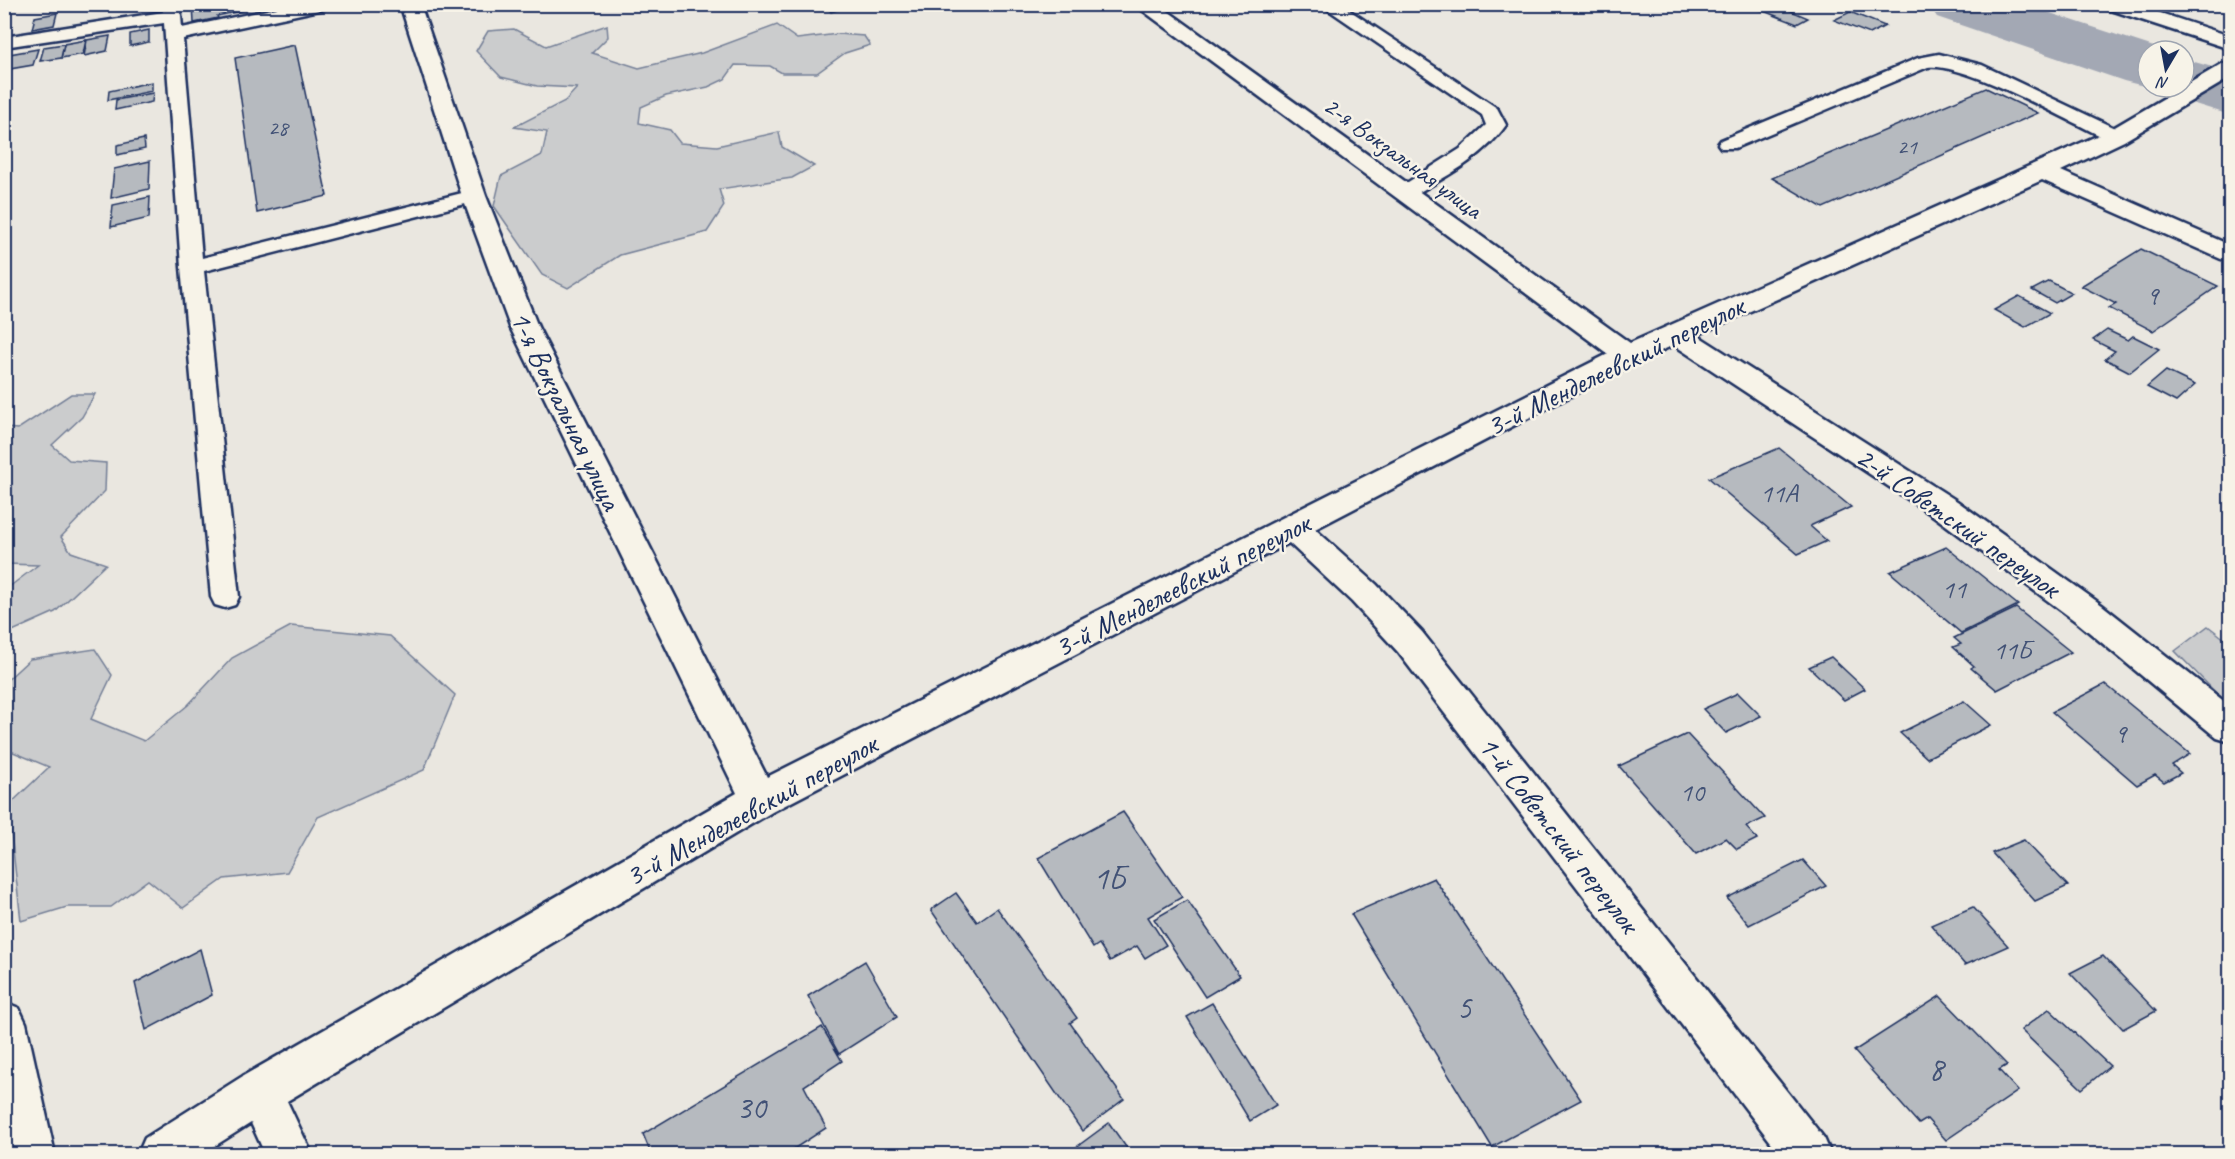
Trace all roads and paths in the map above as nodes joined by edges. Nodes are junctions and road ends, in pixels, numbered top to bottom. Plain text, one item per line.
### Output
1 (324, 4) edge
2 (410, 4) edge
3 (1144, 4) edge
4 (1328, 4) edge
5 (2112, 4) edge
6 (172, 19) edge
7 (4, 42) edge
8 (2230, 43) edge
9 (2230, 69) edge
10 (2116, 136) junction
11 (1728, 144) dead end
12 (2042, 171) junction
13 (1404, 193) junction
14 (474, 196) junction
15 (2230, 254) edge
16 (192, 267) junction
17 (1674, 333) junction
18 (1628, 355) junction
19 (1293, 528) junction
20 (225, 597) dead end
21 (2230, 727) edge
22 (759, 800) junction
23 (4, 1023) edge
24 (259, 1092) junction
25 (32, 1155) edge
26 (161, 1155) edge
27 (289, 1155) edge
28 (1808, 1155) edge

1 - 6 lane
2 - 14 street, 1-я Вокзальная улица
3 - 13 street, 2-я Вокзальная улица
4 - 13 lane
5 - 8 street
6 - 7 lane
6 - 16 lane
9 - 10 street, 3-й Менделеевский переулок
10 - 11 lane
10 - 12 street, 3-й Менделеевский переулок
12 - 15 street
12 - 17 street, 3-й Менделеевский переулок
13 - 18 street, 2-я Вокзальная улица
14 - 16 lane
14 - 22 street, 1-я Вокзальная улица
16 - 20 lane
17 - 18 street, 3-й Менделеевский переулок
17 - 21 street, 2-й Советский переулок
18 - 19 street, 3-й Менделеевский переулок
19 - 22 street, 3-й Менделеевский переулок
19 - 28 street, 1-й Советский переулок
22 - 24 street, 3-й Менделеевский переулок
23 - 25 street
24 - 26 street, 3-й Менделеевский переулок
24 - 27 street

